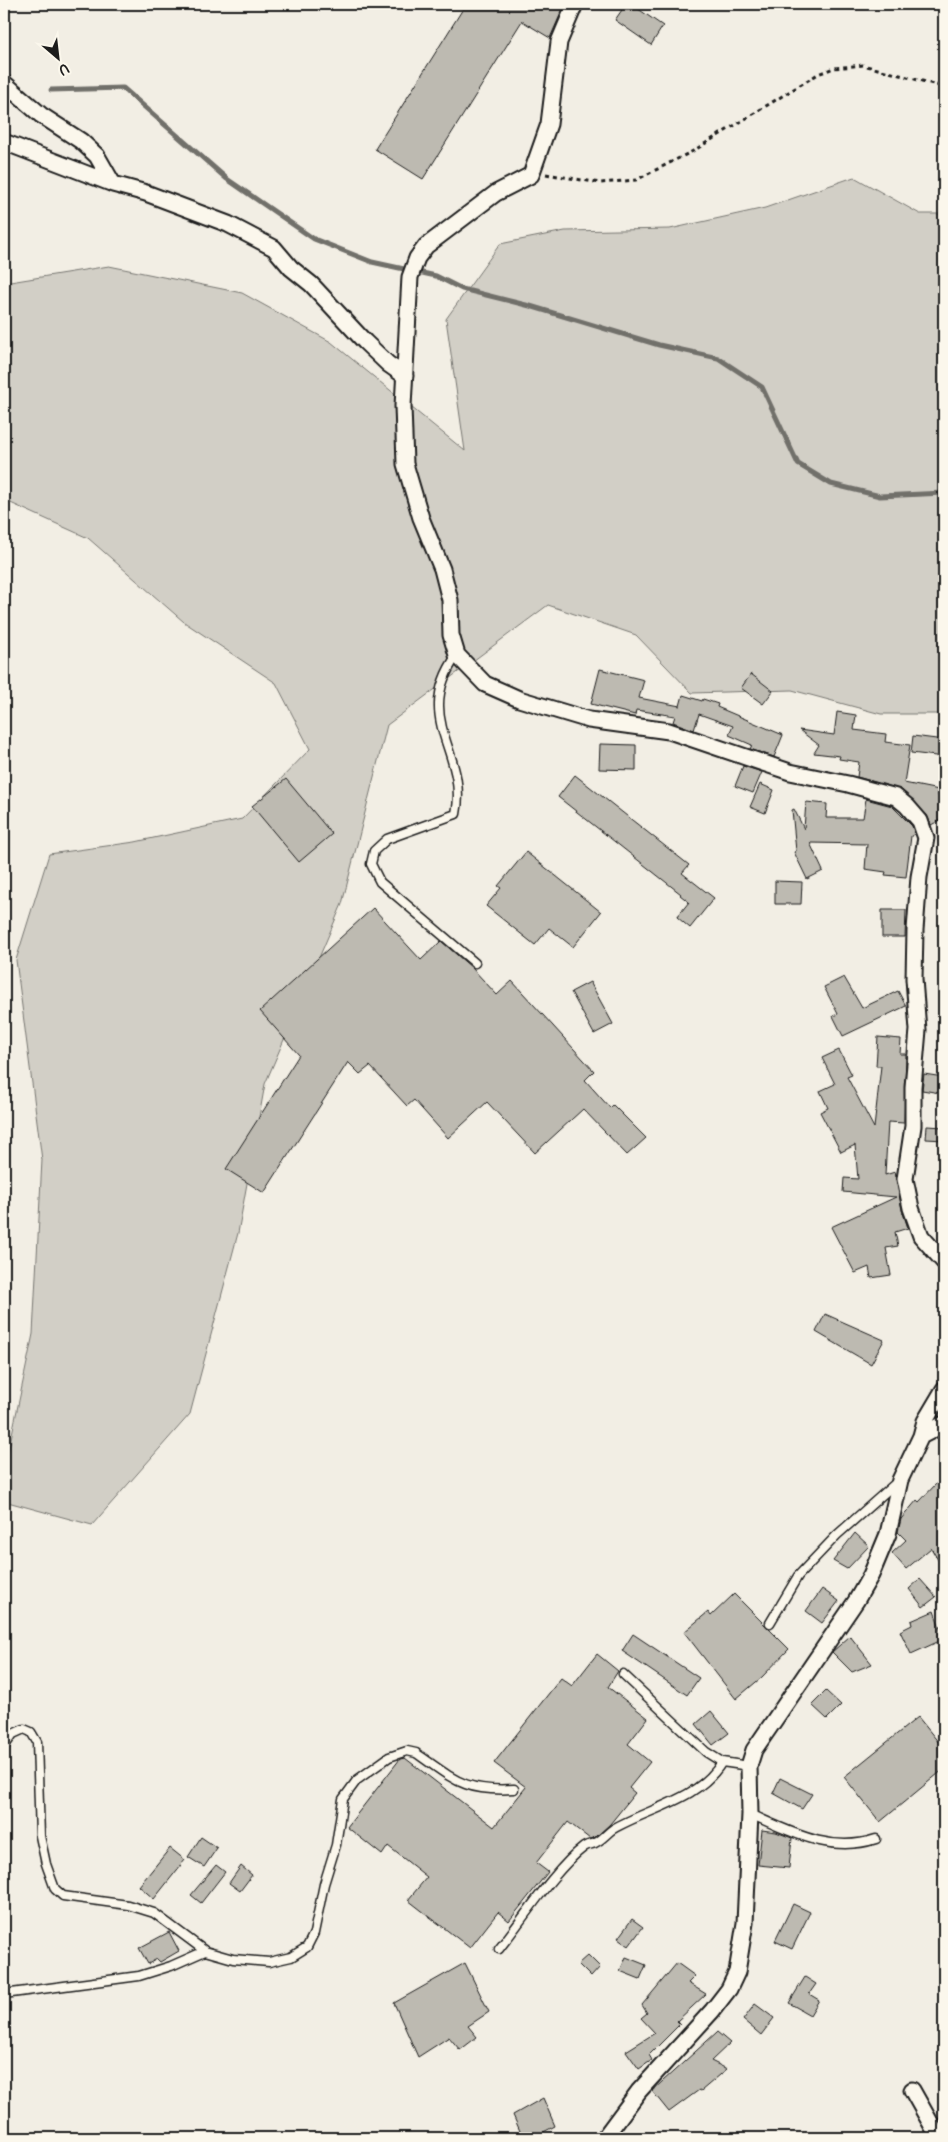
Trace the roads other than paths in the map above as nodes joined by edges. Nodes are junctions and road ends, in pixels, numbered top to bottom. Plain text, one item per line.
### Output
1 (575, 4) edge
2 (4, 84) edge
3 (4, 142) edge
4 (113, 184) junction
5 (405, 376) junction
6 (457, 655) junction
7 (475, 962) dead end
8 (944, 1262) edge
9 (944, 1389) edge
10 (943, 1426) edge
11 (921, 1436) junction
12 (900, 1480) junction
13 (770, 1622) dead end
14 (623, 1674) dead end
15 (4, 1747) edge
16 (722, 1762) junction
17 (749, 1766) junction
18 (514, 1789) dead end
19 (750, 1814) junction
20 (876, 1839) dead end
21 (499, 1950) dead end
22 (204, 1951) junction
23 (4, 1994) edge
24 (912, 2090) dead end
25 (604, 2138) edge
26 (939, 2138) edge

1 - 5 street
2 - 4 street
3 - 4 street
4 - 5 street
5 - 6 street
6 - 7 lane
6 - 8 street
9 - 11 street
10 - 11 street
11 - 12 street
12 - 13 lane
12 - 17 street
14 - 16 lane
15 - 22 lane
16 - 17 lane
16 - 21 lane
17 - 19 street
18 - 22 lane
19 - 20 lane
19 - 25 street
22 - 23 lane
24 - 26 street

